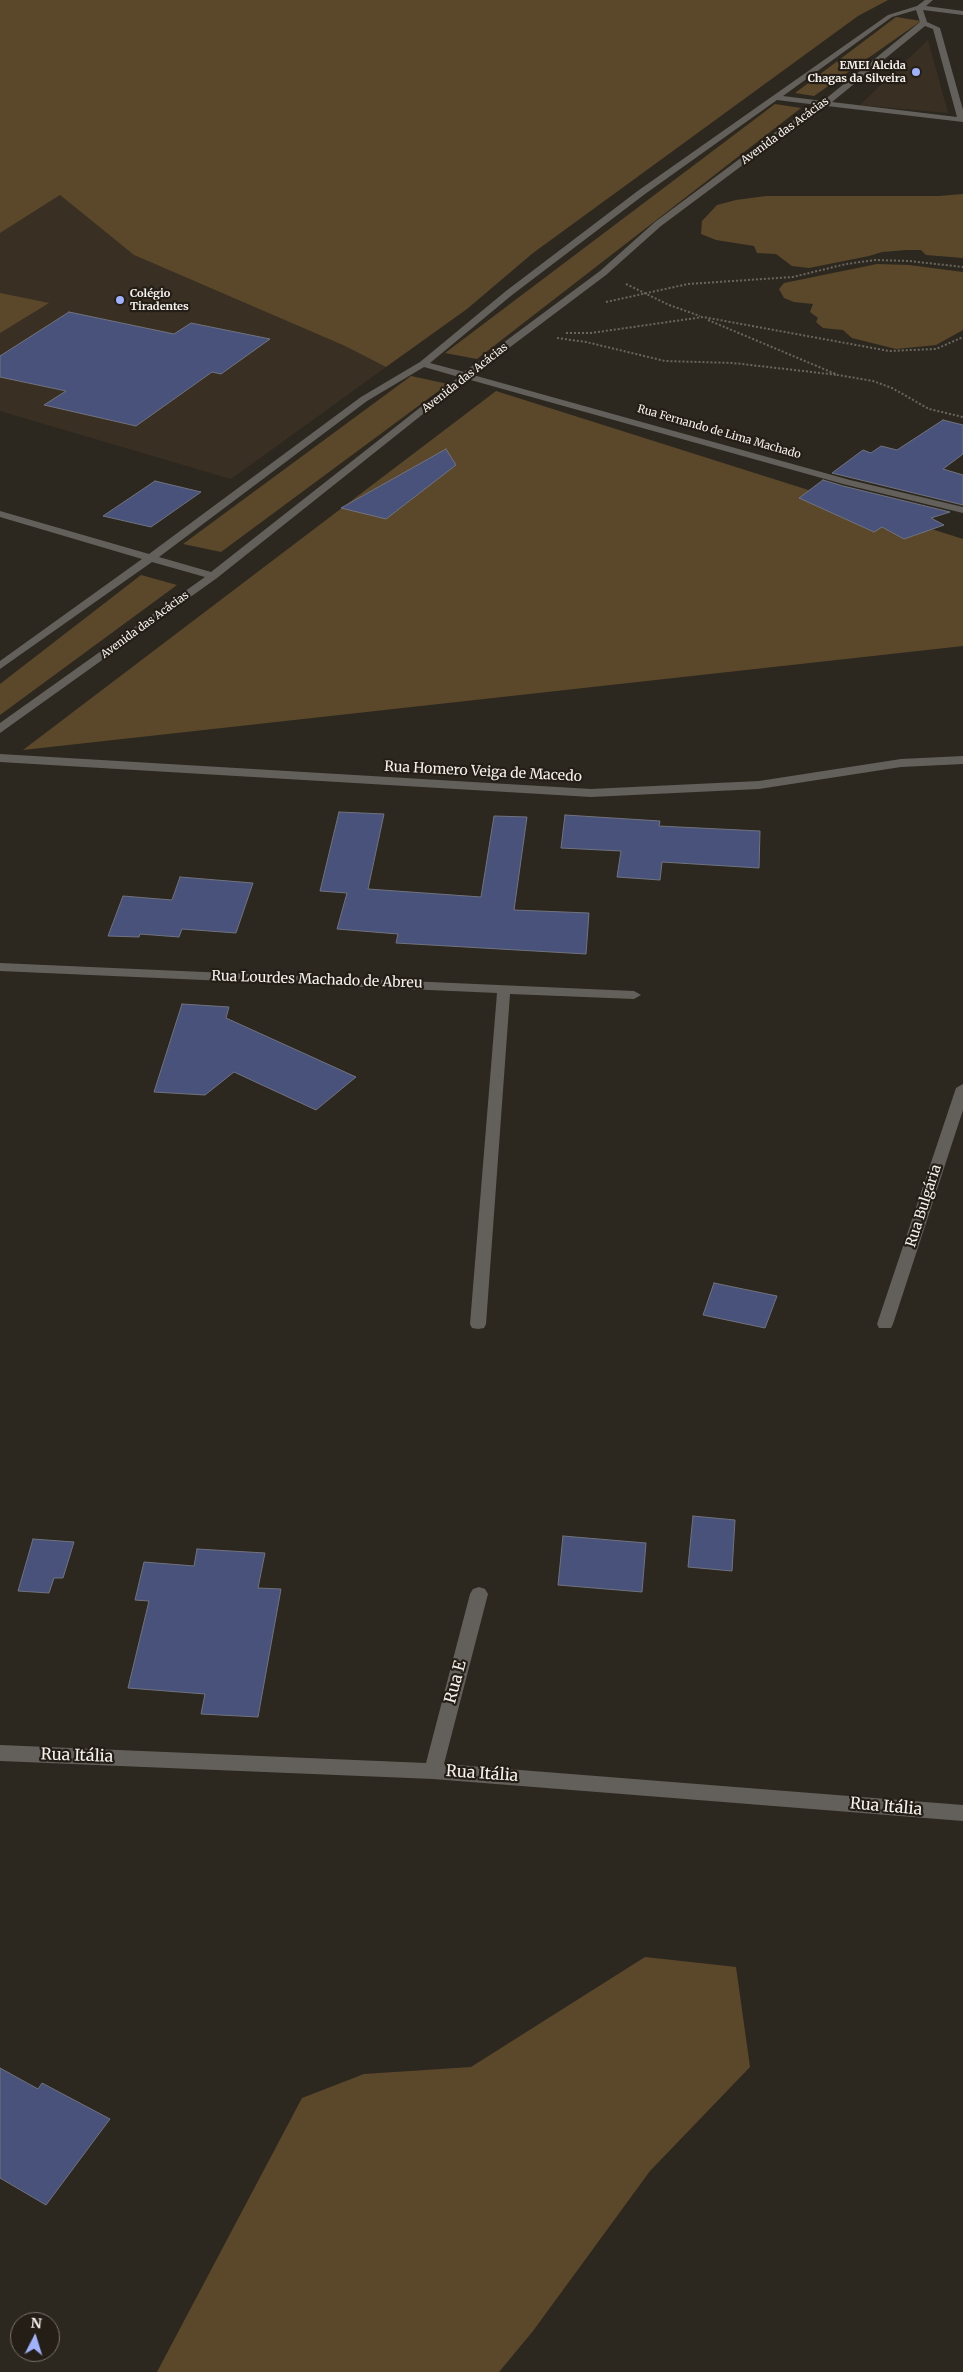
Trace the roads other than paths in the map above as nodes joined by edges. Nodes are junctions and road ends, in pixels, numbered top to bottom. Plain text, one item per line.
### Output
1 (930, 0) edge
2 (919, 7) junction
3 (963, 14) edge
4 (924, 23) junction
5 (775, 97) junction
6 (824, 104) junction
7 (962, 120) edge
8 (423, 364) junction
9 (468, 374) junction
10 (963, 510) edge
11 (0, 514) edge
12 (152, 557) junction
13 (213, 576) junction
14 (0, 666) edge
15 (0, 730) edge
16 (0, 758) edge
17 (963, 760) edge
18 (0, 967) edge
19 (504, 989) junction
20 (634, 995) dead end
21 (963, 1088) edge
22 (478, 1324) dead end
23 (885, 1324) dead end
24 (479, 1594) dead end
25 (0, 1753) edge
26 (433, 1771) junction
27 (963, 1813) edge

1 - 2 street
2 - 3 street
2 - 4 street
2 - 5 street
4 - 6 street, Avenida das Acácias
4 - 7 street
5 - 6 street
5 - 8 street
6 - 7 street
6 - 9 street, Avenida das Acácias
8 - 9 street, Rua Fernando de Lima Machado
8 - 12 street
9 - 10 street, Rua Fernando de Lima Machado
9 - 13 street, Avenida das Acácias
11 - 12 street
12 - 13 street
12 - 14 street
13 - 15 street, Avenida das Acácias
16 - 17 street, Rua Homero Veiga de Macedo
18 - 19 street, Rua Lourdes Machado de Abreu
19 - 20 street, Rua Lourdes Machado de Abreu
19 - 22 street
21 - 23 street, Rua Bulgária
24 - 26 street, Rua E
25 - 26 street, Rua Itália
26 - 27 street, Rua Itália

